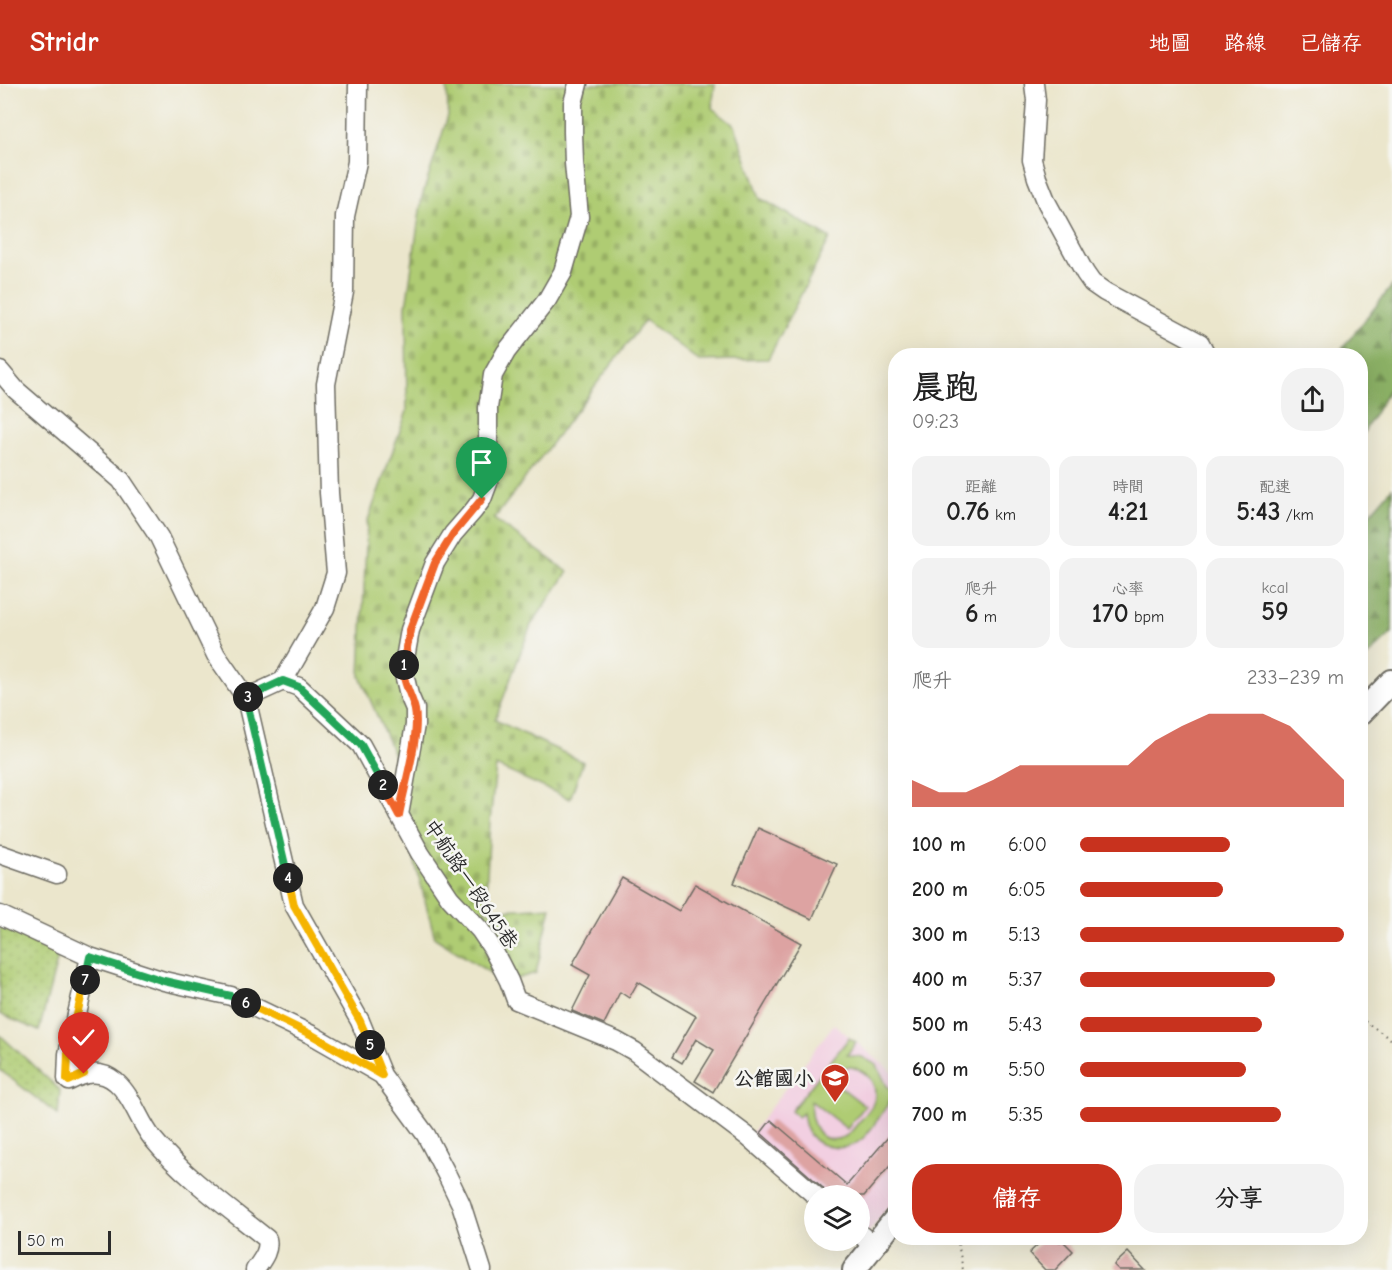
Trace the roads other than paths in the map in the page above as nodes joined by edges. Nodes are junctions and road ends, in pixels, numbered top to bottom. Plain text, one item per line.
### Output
1 (358, 84) edge
2 (578, 84) edge
3 (1034, 84) edge
4 (1203, 348) edge
5 (0, 371) edge
6 (283, 681) junction
7 (1392, 681) edge
8 (246, 698) junction
9 (1368, 706) edge
10 (399, 815) junction
11 (0, 854) edge
12 (57, 874) dead end
13 (0, 915) edge
14 (90, 957) junction
15 (382, 1075) junction
16 (804, 1186) edge
17 (888, 1224) edge
18 (870, 1236) edge
19 (861, 1251) edge
20 (255, 1270) edge
21 (482, 1270) edge
22 (854, 1270) edge

1 - 6 lane
2 - 10 lane
3 - 4 lane
5 - 8 lane
6 - 8 lane
6 - 10 lane, 中航路一段645巷
7 - 9 main road
8 - 15 lane
10 - 16 lane, 中航路一段645巷
11 - 12 lane
13 - 14 lane
14 - 15 lane
14 - 20 lane
15 - 21 lane
17 - 18 main road
19 - 22 main road

